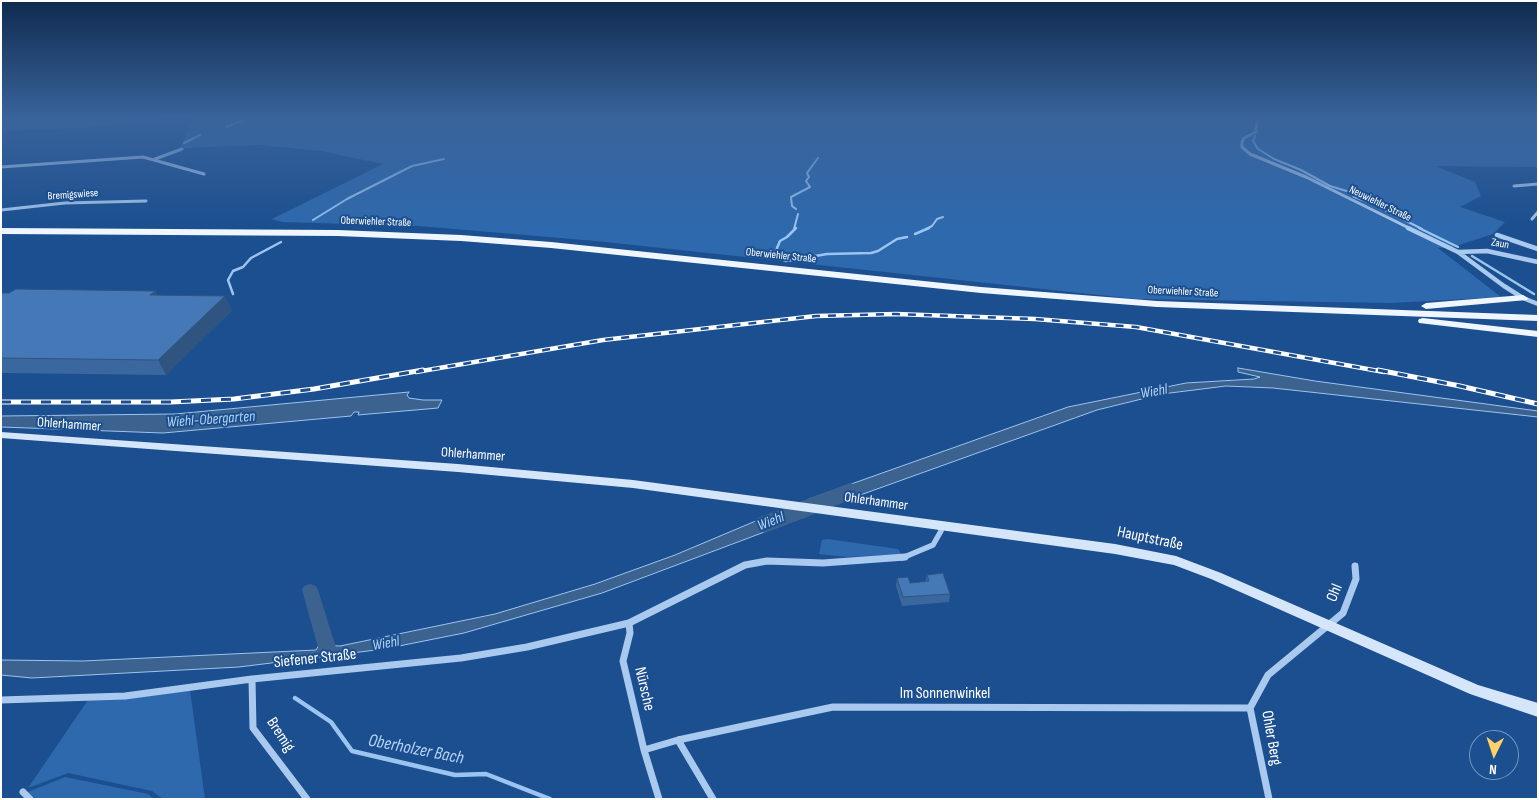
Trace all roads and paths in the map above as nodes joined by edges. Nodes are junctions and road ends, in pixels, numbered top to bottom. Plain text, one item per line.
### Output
1 (165, 155) edge
2 (1253, 155) edge
3 (155, 159) junction
4 (1, 167) edge
5 (204, 174) dead end
6 (1538, 184) edge
7 (1514, 186) dead end
8 (146, 201) dead end
9 (1, 210) edge
10 (1538, 212) edge
11 (1532, 219) dead end
12 (1, 229) edge
13 (1497, 235) dead end
14 (1538, 249) edge
15 (1458, 252) junction
16 (1538, 262) edge
17 (1523, 298) junction
18 (1538, 304) edge
19 (1289, 309) junction
20 (1373, 311) junction
21 (1538, 318) edge
22 (1538, 334) edge
23 (1, 435) edge
24 (940, 525) junction
25 (1355, 566) dead end
26 (629, 623) junction
27 (1328, 625) junction
28 (252, 679) junction
29 (1, 700) edge
30 (1250, 708) junction
31 (1538, 710) edge
32 (678, 740) junction
33 (644, 750) junction
34 (23, 792) dead end
35 (30, 799) edge
36 (308, 799) edge
37 (659, 799) edge
38 (713, 799) edge
39 (1268, 799) edge

1 - 3 street
2 - 15 street, Neuwiehler Straße
3 - 4 street
3 - 5 street
6 - 7 street
8 - 9 street, Bremigswiese
10 - 11 street
12 - 19 main road, Oberwiehler Straße
13 - 14 street, Zaun
15 - 16 street, Zaun
15 - 17 street, Neuwiehler Straße
17 - 18 street, Neuwiehler Straße
17 - 20 main road
19 - 20 main road, Oberwiehler Straße
19 - 22 main road
20 - 21 main road, Oberwiehler Straße
23 - 24 street, Ohlerhammer
24 - 26 street
24 - 27 street, Hauptstraße
25 - 27 street, Ohl
26 - 28 street, Siefener Straße
26 - 33 street, Nürsche
27 - 30 street, Ohler Berg
27 - 31 street, Hauptstraße
28 - 29 street, Siefener Straße
28 - 36 street, Bremig
30 - 32 street, Im Sonnenwinkel
30 - 39 street, Ohler Berg
32 - 33 street, Im Sonnenwinkel
32 - 38 street
33 - 37 street, Nürsche
34 - 35 street

